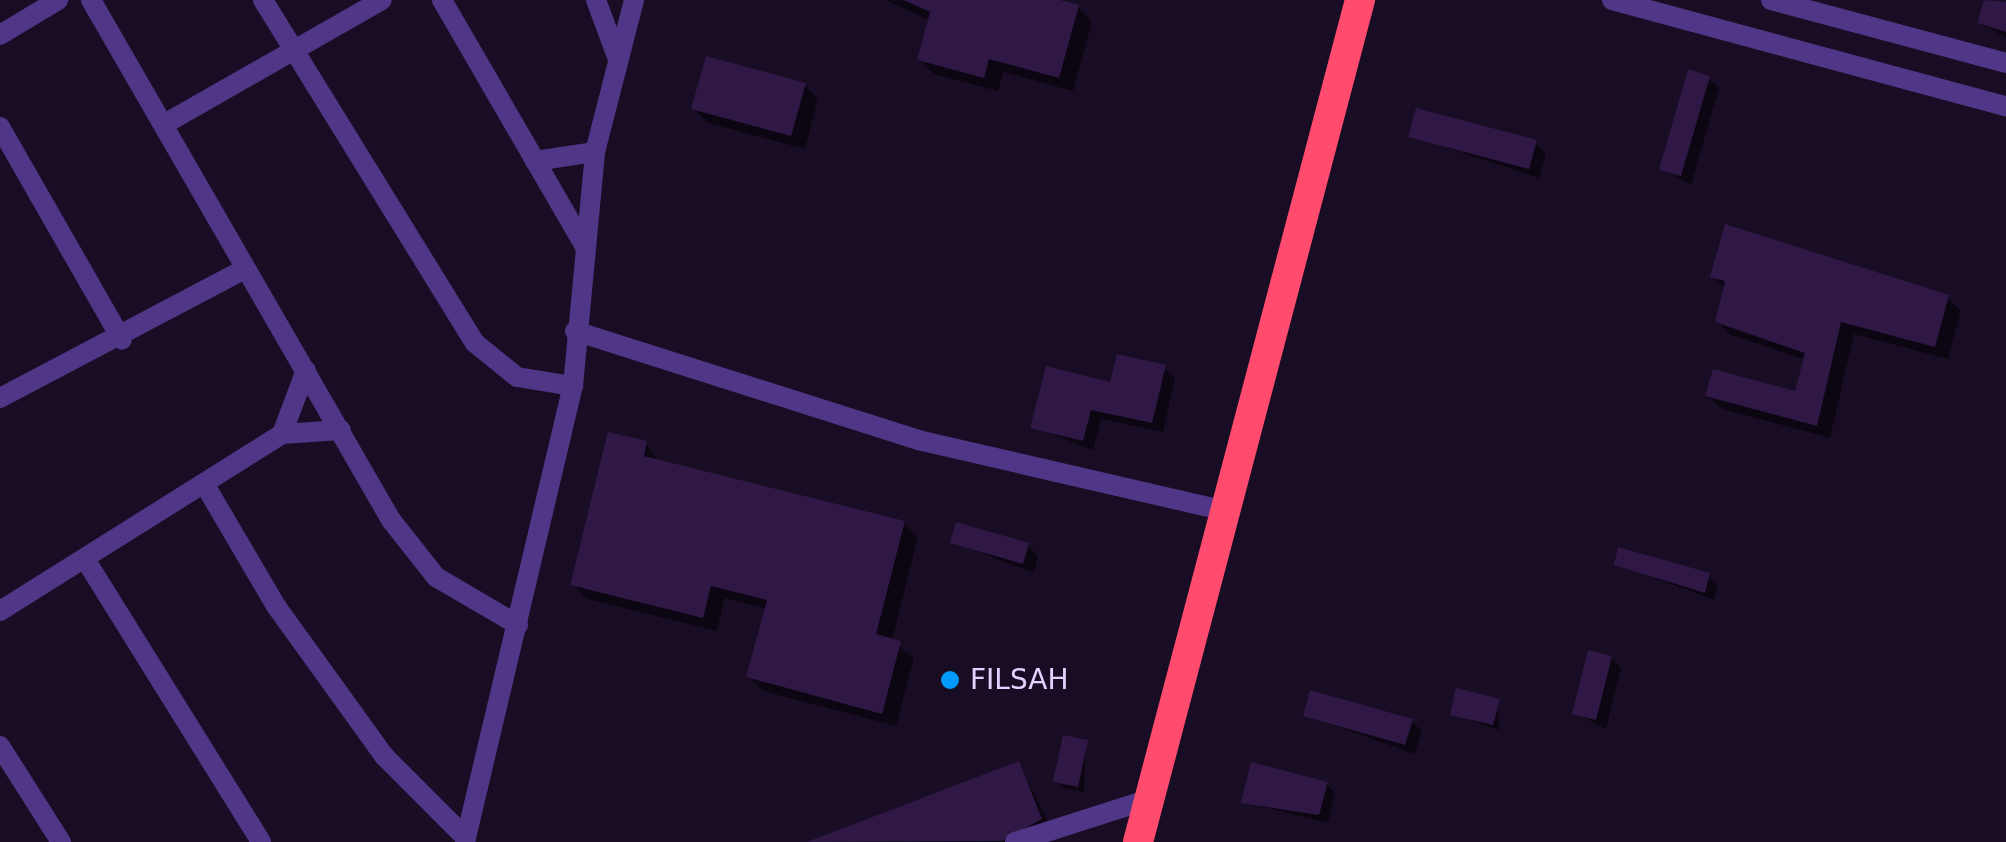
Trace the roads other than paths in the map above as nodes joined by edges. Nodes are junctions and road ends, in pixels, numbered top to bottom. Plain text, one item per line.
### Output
1 (58, 0) edge
2 (90, 0) edge
3 (263, 0) edge
4 (382, 0) edge
5 (442, 0) edge
6 (596, 0) edge
7 (634, 0) edge
8 (1360, 0) edge
9 (1612, 0) edge
10 (1771, 0) edge
11 (0, 35) edge
12 (294, 52) junction
13 (618, 59) junction
14 (2006, 63) edge
15 (2006, 106) edge
16 (168, 122) junction
17 (0, 127) edge
18 (596, 152) junction
19 (535, 160) junction
20 (586, 248) junction
21 (245, 269) junction
22 (575, 330) junction
23 (122, 340) junction
24 (306, 370) junction
25 (572, 386) junction
26 (0, 398) edge
27 (341, 430) junction
28 (282, 434) junction
29 (206, 485) junction
30 (1226, 511) junction
31 (85, 558) junction
32 (0, 611) edge
33 (518, 625) junction
34 (0, 746) edge
35 (1150, 799) junction
36 (465, 840) edge
37 (61, 842) edge
38 (261, 842) edge
39 (1016, 842) edge
40 (1138, 842) edge

1 - 11 street
2 - 16 street
3 - 12 street
4 - 12 street
5 - 19 street
6 - 13 street
7 - 13 street
8 - 30 highway
9 - 15 street
10 - 14 street
12 - 16 street
12 - 25 street
13 - 18 street
16 - 21 street
17 - 23 street
18 - 19 street
18 - 20 street
19 - 20 street
20 - 22 street
21 - 23 street
21 - 24 street
22 - 25 street
22 - 30 street
23 - 26 street
24 - 27 street
24 - 28 street
25 - 33 street
27 - 28 street
27 - 33 street
28 - 29 street
29 - 31 street
29 - 36 street
30 - 35 highway
31 - 32 street
31 - 38 street
33 - 36 street
34 - 37 street
35 - 39 street
35 - 40 highway

